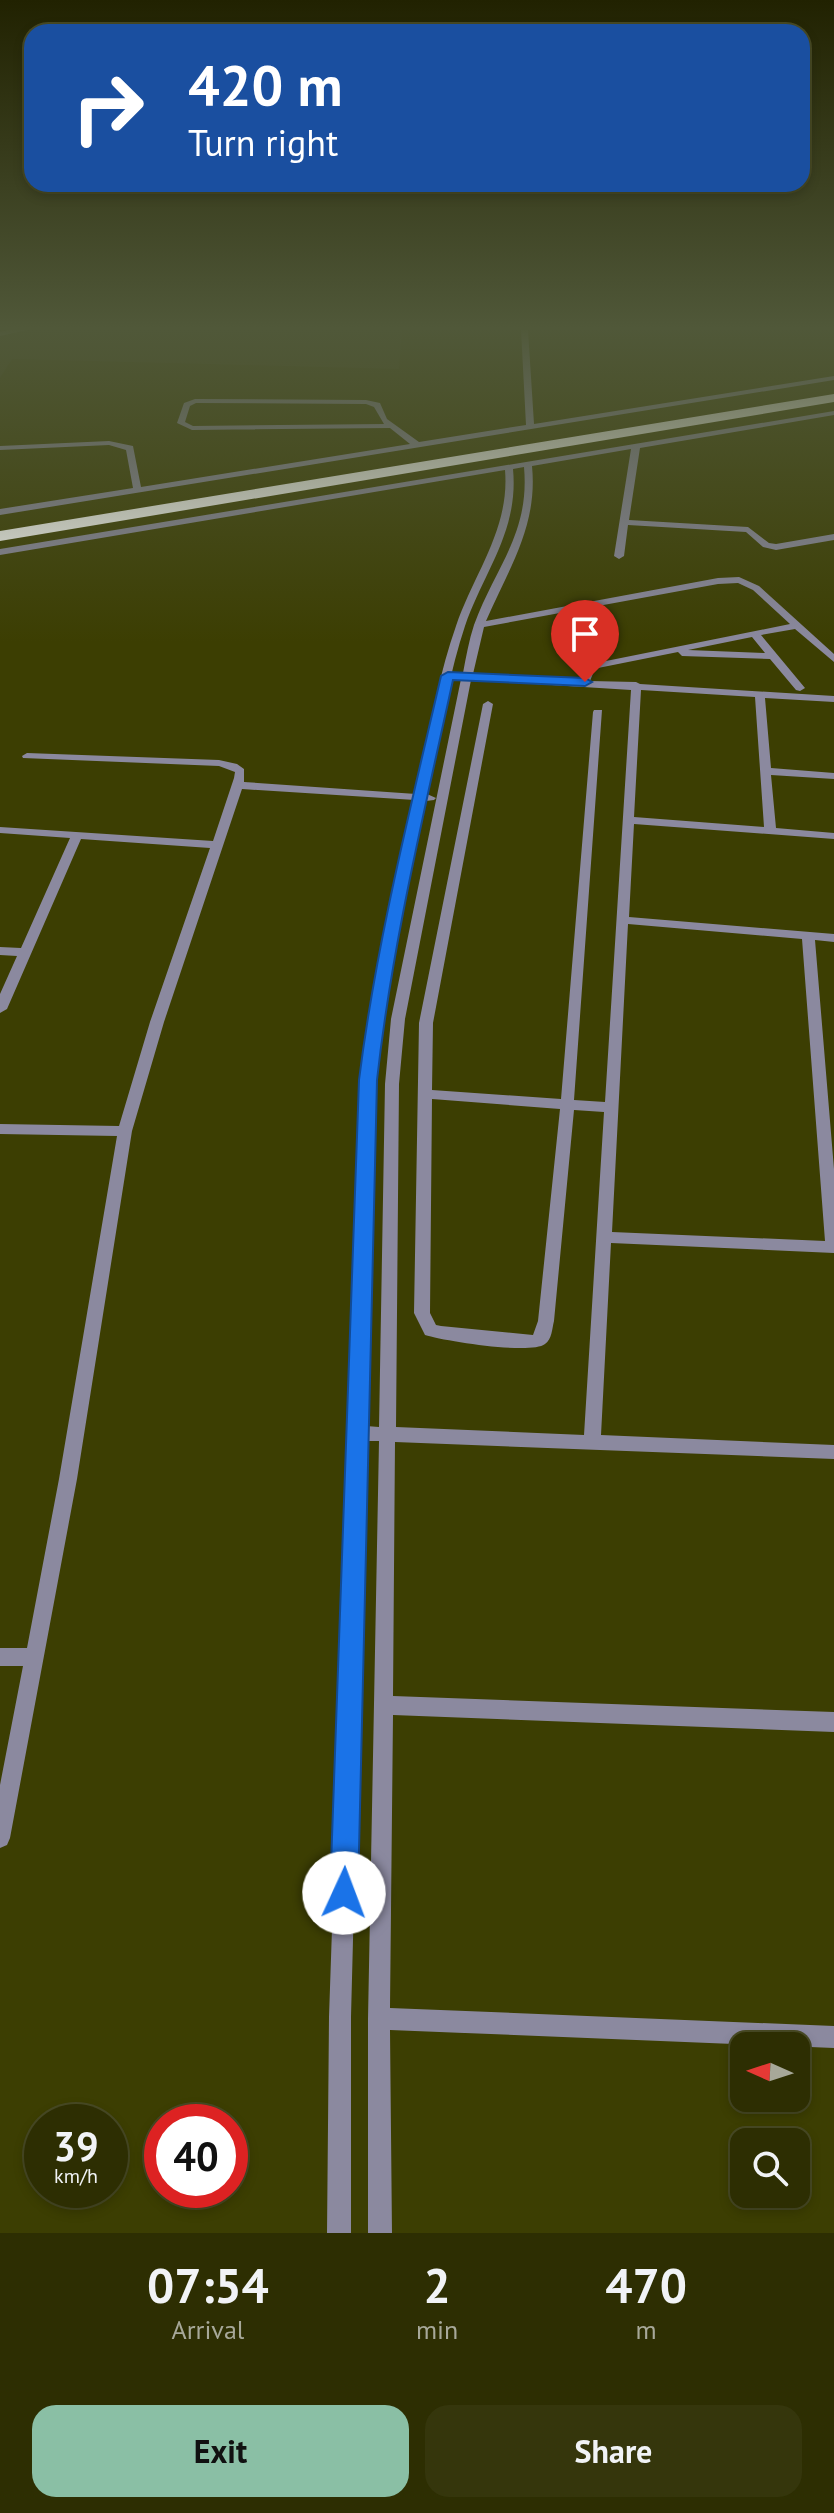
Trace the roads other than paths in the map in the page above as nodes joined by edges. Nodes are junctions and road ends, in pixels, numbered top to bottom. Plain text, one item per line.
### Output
1 (402, 434) edge
2 (478, 434) edge
3 (565, 434) edge
4 (615, 434) edge
5 (707, 434) edge
6 (416, 444) junction
7 (636, 446) junction
8 (0, 448) edge
9 (528, 464) junction
10 (509, 467) junction
11 (137, 489) junction
12 (0, 512) edge
13 (624, 522) junction
14 (0, 527) edge
15 (0, 536) edge
16 (834, 537) edge
17 (0, 552) edge
18 (619, 556) dead end
19 (479, 625) junction
20 (798, 625) junction
21 (754, 633) junction
22 (655, 653) junction
23 (773, 656) junction
24 (834, 659) edge
25 (448, 676) junction
26 (468, 677) junction
27 (585, 682) junction
28 (636, 685) junction
29 (800, 688) dead end
30 (760, 694) junction
31 (834, 699) edge
32 (488, 704) dead end
33 (598, 712) dead end
34 (27, 756) dead end
35 (766, 771) junction
36 (834, 776) edge
37 (239, 785) junction
38 (421, 798) junction
39 (443, 799) junction
40 (629, 820) junction
41 (0, 830) edge
42 (770, 831) junction
43 (77, 835) junction
44 (834, 836) edge
45 (216, 845) junction
46 (621, 920) junction
47 (808, 936) junction
48 (834, 938) edge
49 (0, 951) edge
50 (26, 952) junction
51 (0, 1009) edge
52 (818, 1063) junction
53 (834, 1064) edge
54 (424, 1094) junction
55 (567, 1107) junction
56 (612, 1108) junction
57 (0, 1129) edge
58 (125, 1131) junction
59 (604, 1237) junction
60 (834, 1247) edge
61 (358, 1433) junction
62 (387, 1435) junction
63 (592, 1443) junction
64 (834, 1452) edge
65 (0, 1657) edge
66 (35, 1657) junction
67 (383, 1705) junction
68 (834, 1722) edge
69 (0, 1838) edge
70 (379, 2019) junction
71 (834, 2037) edge
72 (339, 2233) edge
73 (380, 2233) edge

1 - 6 street
2 - 6 street
3 - 14 highway
4 - 15 highway
5 - 7 street
6 - 11 street
7 - 9 street
7 - 13 street
8 - 11 street
9 - 10 street
9 - 19 street
10 - 17 street
10 - 25 street
11 - 12 street
13 - 16 street
13 - 18 street
19 - 20 street
19 - 26 street
20 - 21 street
20 - 24 street
21 - 22 street
21 - 23 street
22 - 23 street
22 - 27 street
23 - 29 street
25 - 26 street
25 - 38 street
26 - 27 street
26 - 39 street
27 - 28 street
28 - 30 street
28 - 40 street
30 - 31 street
30 - 35 street
32 - 54 street
33 - 55 street
34 - 37 street
35 - 36 street
35 - 42 street
37 - 38 street
37 - 45 street
38 - 39 street
38 - 61 street
39 - 62 street
40 - 42 street
40 - 46 street
41 - 43 street
42 - 44 street
43 - 45 street
43 - 50 street
45 - 58 street
46 - 47 street
46 - 56 street
47 - 48 street
47 - 52 street
49 - 50 street
50 - 51 street
52 - 53 street
52 - 60 street
54 - 55 street
54 - 55 street
55 - 56 street
56 - 59 street
57 - 58 street
58 - 66 street
59 - 60 street
59 - 63 street
61 - 62 street
61 - 72 street
62 - 63 street
62 - 67 street
63 - 64 street
65 - 66 street
66 - 69 street
67 - 68 street
67 - 70 street
70 - 71 street
70 - 73 street

